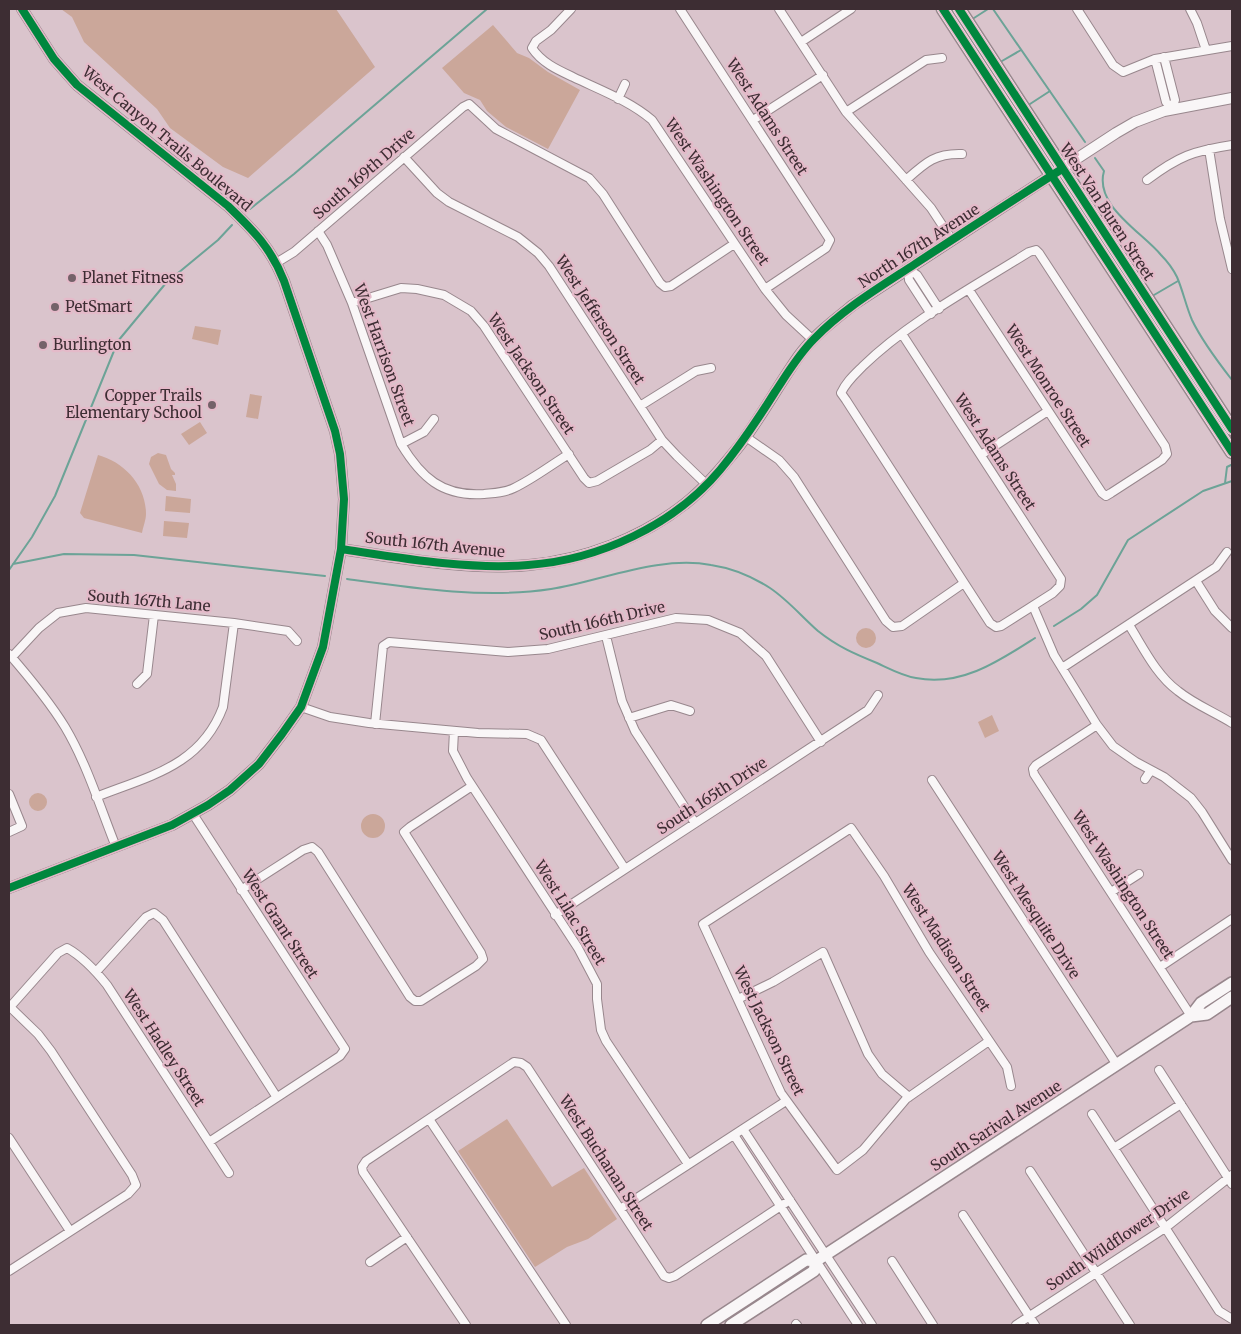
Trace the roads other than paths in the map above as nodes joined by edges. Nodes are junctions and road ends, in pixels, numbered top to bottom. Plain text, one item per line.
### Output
1 (22, 9) edge
2 (571, 9) edge
3 (680, 9) edge
4 (779, 9) edge
5 (851, 9) edge
6 (943, 9) edge
7 (959, 9) edge
8 (1077, 9) edge
9 (1190, 9) edge
10 (801, 42) junction
11 (1232, 46) edge
12 (1206, 50) junction
13 (1164, 57) junction
14 (942, 58) dead end
15 (1155, 59) junction
16 (822, 75) junction
17 (625, 84) dead end
18 (1232, 98) edge
19 (618, 99) junction
20 (1172, 109) junction
21 (846, 112) junction
22 (753, 120) junction
23 (1232, 145) edge
24 (1210, 149) junction
25 (962, 154) dead end
26 (404, 157) junction
27 (1057, 172) junction
28 (906, 180) junction
29 (1147, 180) dead end
30 (318, 231) junction
31 (952, 240) junction
32 (734, 244) junction
33 (276, 263) junction
34 (908, 268) junction
35 (1232, 269) edge
36 (765, 289) junction
37 (969, 290) junction
38 (352, 303) junction
39 (939, 309) junction
40 (931, 314) junction
41 (902, 334) junction
42 (813, 340) junction
43 (799, 356) joint
44 (711, 368) dead end
45 (640, 406) junction
46 (1048, 411) junction
47 (434, 419) dead end
48 (1232, 429) edge
49 (746, 436) junction
50 (662, 440) junction
51 (401, 444) junction
52 (1232, 452) edge
53 (569, 454) junction
54 (981, 455) junction
55 (706, 484) junction
56 (341, 549) junction
57 (1227, 552) dead end
58 (1196, 581) junction
59 (964, 583) junction
60 (1033, 606) junction
61 (154, 615) junction
62 (234, 622) junction
63 (1129, 625) junction
64 (1232, 628) edge
65 (606, 636) junction
66 (297, 641) dead end
67 (10, 655) edge
68 (1062, 668) junction
69 (137, 684) dead end
70 (878, 695) dead end
71 (301, 707) junction
72 (690, 711) dead end
73 (628, 718) junction
74 (1232, 723) edge
75 (375, 724) junction
76 (1098, 725) junction
77 (454, 731) junction
78 (821, 742) junction
79 (1150, 770) junction
80 (1145, 779) dead end
81 (932, 780) dead end
82 (472, 786) junction
83 (9, 794) edge
84 (96, 797) junction
85 (193, 814) junction
86 (695, 823) junction
87 (9, 832) edge
88 (116, 847) junction
89 (1232, 860) edge
90 (625, 869) junction
91 (1140, 874) dead end
92 (9, 888) edge
93 (241, 890) junction
94 (1111, 892) junction
95 (555, 914) junction
96 (1232, 919) edge
97 (703, 924) joint
98 (1160, 967) junction
99 (96, 972) junction
100 (1232, 983) edge
101 (1232, 997) edge
102 (738, 999) junction
103 (9, 1006) edge
104 (1191, 1016) junction
105 (990, 1041) junction
106 (1117, 1065) junction
107 (1159, 1070) dead end
108 (1011, 1086) dead end
109 (276, 1096) junction
110 (909, 1097) junction
111 (786, 1101) junction
112 (1181, 1104) junction
113 (1092, 1114) dead end
114 (429, 1119) junction
115 (742, 1129) junction
116 (734, 1135) junction
117 (9, 1138) edge
118 (209, 1142) junction
119 (1114, 1148) junction
120 (688, 1164) junction
121 (1030, 1172) dead end
122 (229, 1173) dead end
123 (1231, 1179) edge
124 (790, 1200) junction
125 (780, 1206) junction
126 (620, 1209) junction
127 (964, 1215) dead end
128 (1166, 1228) junction
129 (70, 1231) junction
130 (407, 1237) junction
131 (826, 1255) junction
132 (816, 1261) junction
133 (370, 1262) dead end
134 (892, 1262) dead end
135 (9, 1271) edge
136 (1097, 1273) junction
137 (1030, 1316) junction
138 (1232, 1319) edge
139 (466, 1325) edge
140 (566, 1325) edge
141 (707, 1325) edge
142 (731, 1325) edge
143 (858, 1325) edge
144 (872, 1325) edge
145 (933, 1325) edge
146 (1016, 1325) edge
147 (1035, 1325) edge
148 (1130, 1325) edge

1 - 33 street, West Canyon Trails Boulevard
2 - 19 street, West Washington Street
3 - 22 street, West Adams Street
4 - 10 street
5 - 10 street
6 - 27 main road, West Van Buren Street
7 - 27 main road, West Van Buren Street
8 - 15 street
9 - 12 street
10 - 16 street
11 - 12 street
12 - 13 street
13 - 15 street
13 - 20 street
14 - 21 street
15 - 20 street
16 - 21 street
16 - 22 street
17 - 19 street
18 - 20 street, North 167th Avenue
19 - 32 street, West Washington Street
20 - 27 street, North 167th Avenue
21 - 28 street
22 - 36 street, West Adams Street
23 - 24 street
24 - 29 street
24 - 35 street
25 - 28 street
26 - 30 street, South 169th Drive
26 - 32 street, South 169th Drive
26 - 45 street, West Jefferson Street
27 - 31 street, North 167th Avenue
27 - 48 main road, West Van Buren Street
27 - 52 main road, West Van Buren Street
28 - 31 street
30 - 33 street, South 169th Drive
30 - 38 street, West Harrison Street
31 - 34 street, North 167th Avenue
32 - 36 street, West Washington Street
33 - 56 street, West Canyon Trails Boulevard
34 - 39 street
34 - 40 street
34 - 42 street, North 167th Avenue
36 - 42 street, West Washington Street
37 - 39 street
37 - 46 street, West Monroe Street
37 - 46 street, West Monroe Street
38 - 51 street, West Harrison Street
38 - 53 street, West Jackson Street
39 - 40 street
40 - 41 street
41 - 54 street, West Adams Street
41 - 59 street
42 - 43 street, North 167th Avenue
43 - 49 street, South 167th Avenue
44 - 45 street
45 - 50 street, West Jefferson Street
46 - 54 street
47 - 51 street
49 - 55 street, South 167th Avenue
49 - 59 street
50 - 53 street, West Jackson Street
50 - 55 street, West Jefferson Street
51 - 53 street, West Harrison Street
54 - 60 street, West Adams Street
55 - 56 street, South 167th Avenue
56 - 71 street, West Canyon Trails Boulevard
57 - 58 street
58 - 63 street
58 - 64 street
59 - 60 street
60 - 68 street
61 - 62 street, South 167th Lane
61 - 67 street, South 167th Lane
61 - 69 street
62 - 66 street, South 167th Lane
62 - 84 street
63 - 68 street
63 - 74 street
65 - 73 street
65 - 75 street, South 166th Drive
65 - 78 street, South 166th Drive
67 - 84 street
68 - 76 street
70 - 78 street, South 165th Drive
71 - 75 street
71 - 85 street, West Canyon Trails Boulevard
72 - 73 street
73 - 86 street
75 - 77 street
76 - 79 street
76 - 94 street, West Washington Street
77 - 82 street, West Lilac Street
77 - 90 street
78 - 86 street, South 165th Drive
79 - 80 street
79 - 89 street
81 - 106 street, West Mesquite Drive
82 - 93 street
82 - 95 street, West Lilac Street
83 - 87 street
84 - 88 street
85 - 88 street, West Canyon Trails Boulevard
85 - 93 street, West Grant Street
86 - 90 street, South 165th Drive
88 - 92 street, West Canyon Trails Boulevard
90 - 95 street, South 165th Drive
91 - 94 street
93 - 109 street, West Grant Street
94 - 98 street, West Washington Street
95 - 120 street, West Lilac Street
96 - 98 street
97 - 102 street, West Jackson Street
97 - 105 street, West Madison Street
98 - 104 street, West Washington Street
99 - 103 street, West Hadley Street
99 - 109 street
99 - 118 street, West Hadley Street
100 - 104 main road, South Sarival Avenue
101 - 104 main road, South Sarival Avenue
102 - 110 street
102 - 111 street, West Jackson Street
103 - 129 street
104 - 106 main road, South Sarival Avenue
105 - 108 street, West Madison Street
105 - 110 street
106 - 131 main road, South Sarival Avenue
107 - 112 street
109 - 118 street
110 - 111 street, West Jackson Street
111 - 115 street
112 - 119 street
112 - 123 street
113 - 119 street
114 - 126 street, West Buchanan Street
114 - 130 street
114 - 140 street
115 - 116 street
115 - 124 street
116 - 120 street
116 - 125 street
117 - 129 street
118 - 122 street, West Hadley Street
119 - 128 street
120 - 126 street
121 - 136 street
123 - 128 street, South Wildflower Drive
124 - 125 street
124 - 131 street
125 - 126 street, West Buchanan Street
125 - 132 street
127 - 137 street
128 - 136 street, South Wildflower Drive
128 - 138 street
129 - 135 street
130 - 133 street
130 - 139 street
131 - 132 main road, South Sarival Avenue
131 - 144 street
132 - 141 main road, South Sarival Avenue
132 - 142 main road, South Sarival Avenue
132 - 143 street
134 - 145 street
136 - 137 street, South Wildflower Drive
136 - 148 street
137 - 146 street, South Wildflower Drive
137 - 147 street

